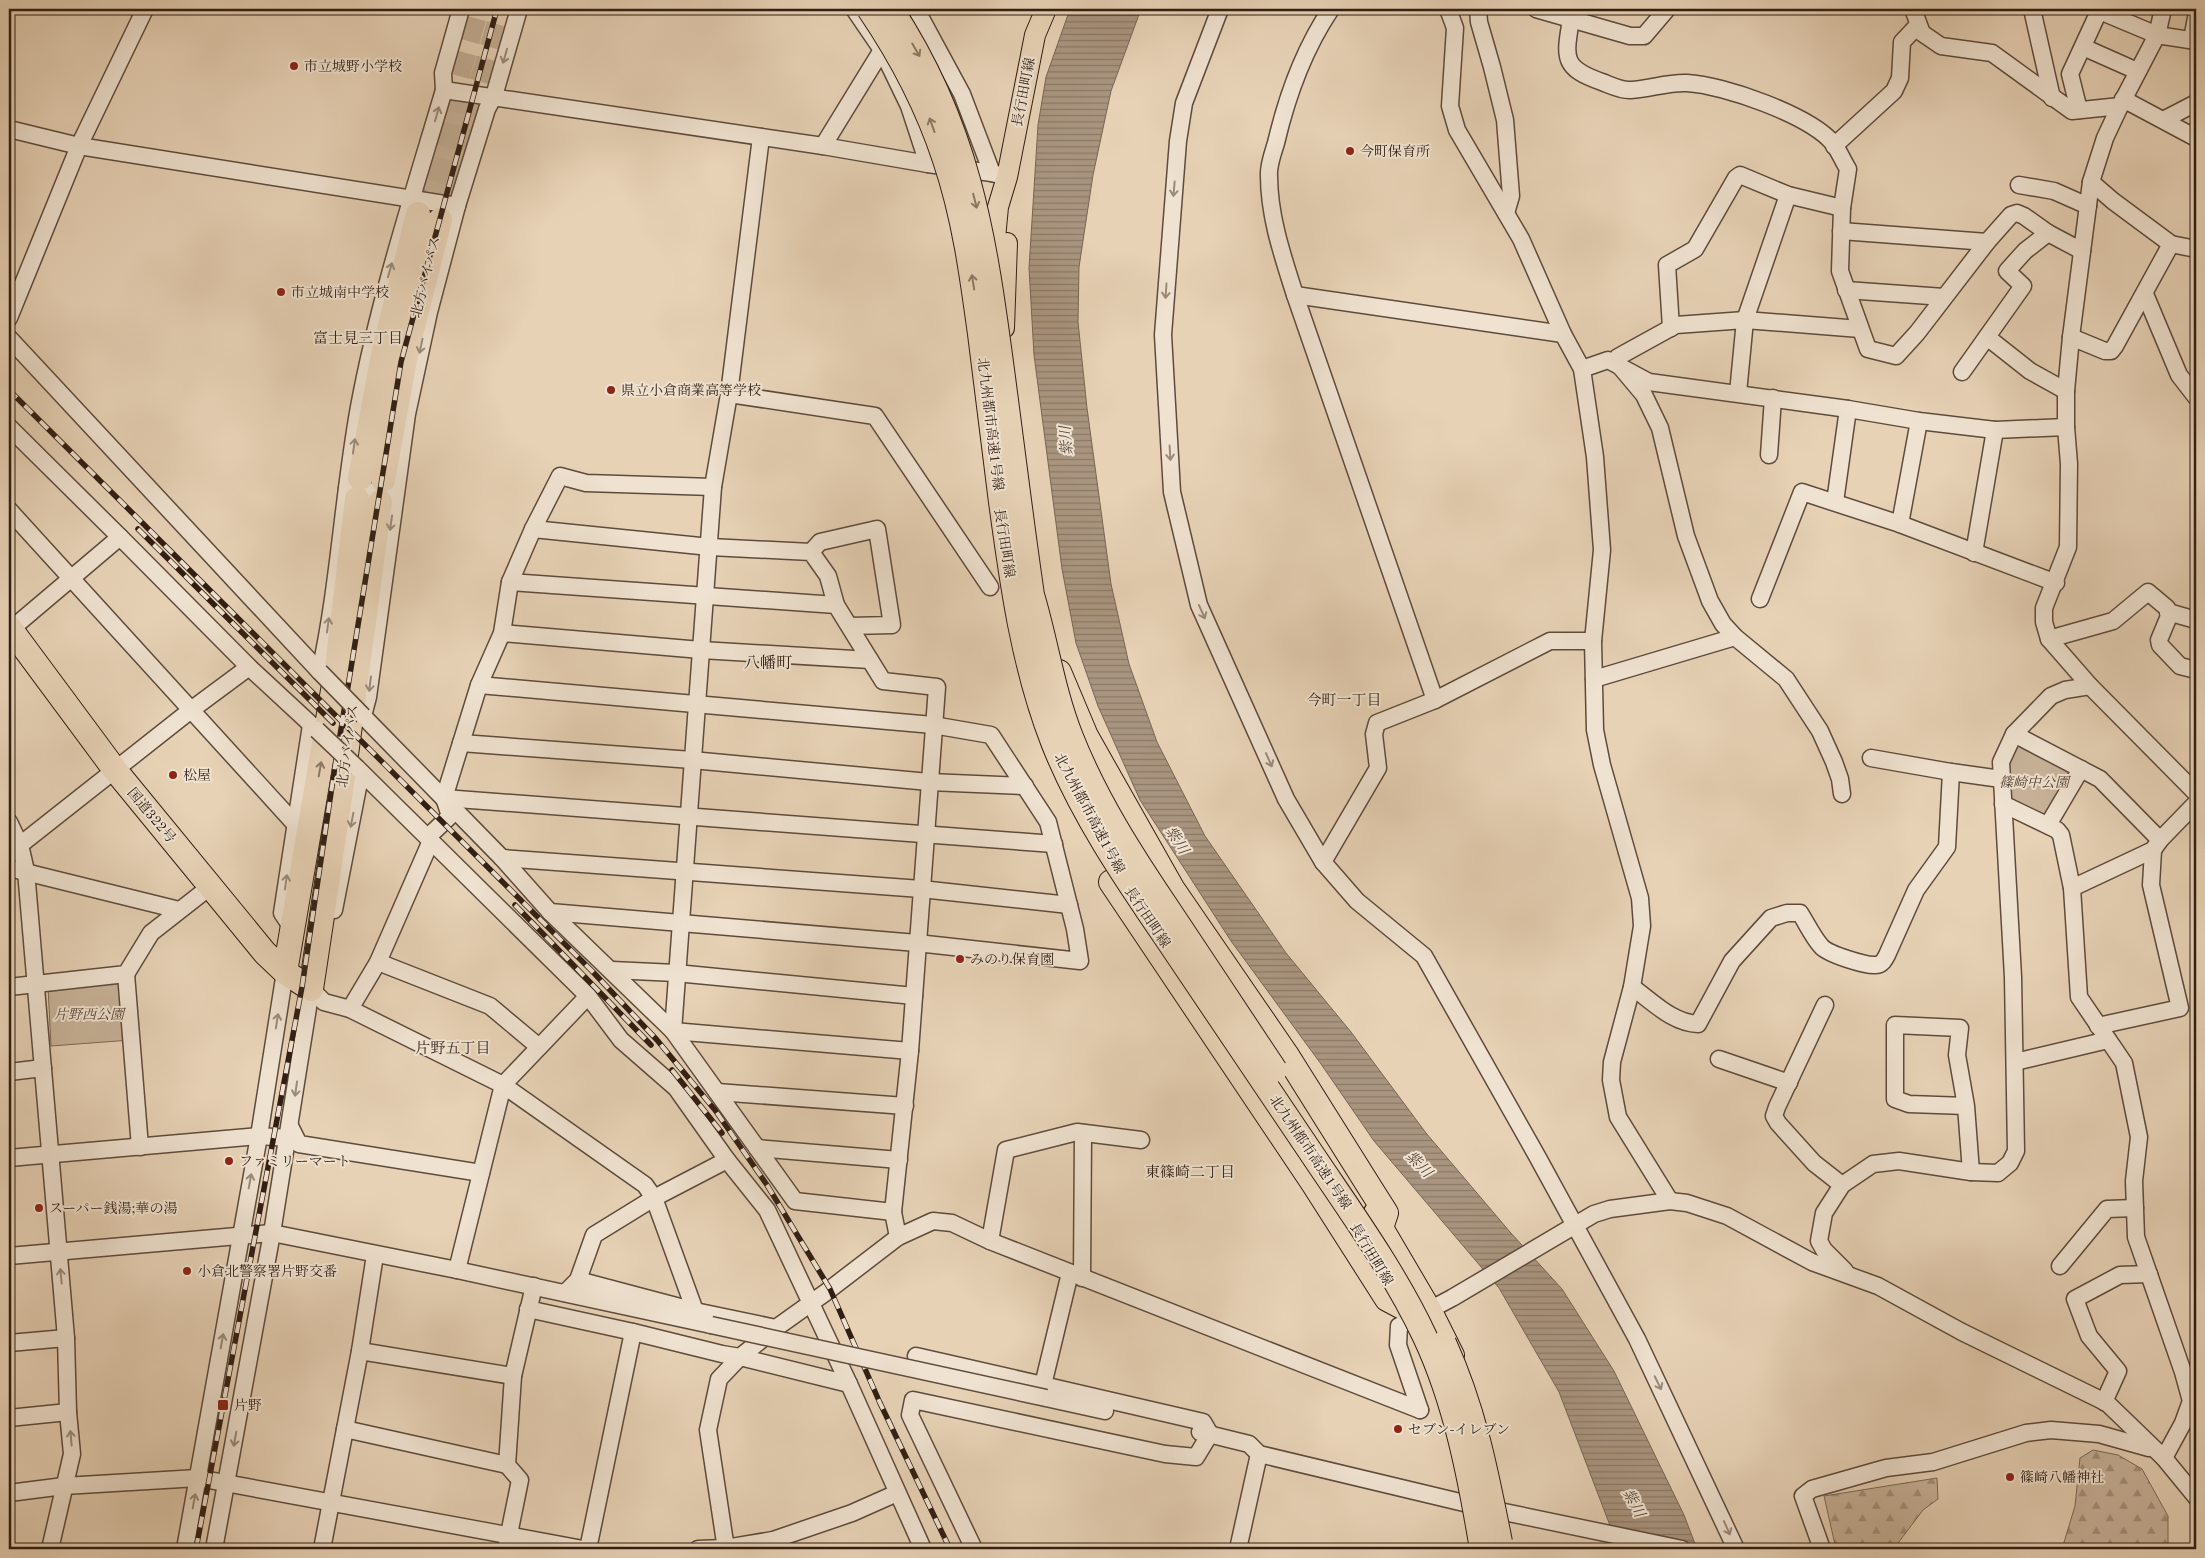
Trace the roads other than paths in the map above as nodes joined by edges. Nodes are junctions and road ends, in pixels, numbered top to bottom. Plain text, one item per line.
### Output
1 (144, 9) edge
2 (461, 9) edge
3 (519, 9) edge
4 (854, 9) edge
5 (869, 9) edge
6 (891, 9) edge
7 (916, 9) edge
8 (1046, 9) edge
9 (1220, 9) edge
10 (1331, 9) edge
11 (1448, 9) edge
12 (1478, 9) edge
13 (1538, 9) edge
14 (1667, 9) edge
15 (1913, 9) edge
16 (2032, 9) edge
17 (2163, 9) edge
18 (2098, 10) edge
19 (2196, 18) edge
20 (1571, 19) junction
21 (1918, 24) junction
22 (2157, 35) junction
23 (2194, 40) edge
24 (2083, 47) junction
25 (882, 50) junction
26 (2137, 71) junction
27 (444, 90) junction
28 (494, 96) junction
29 (2052, 98) junction
30 (2122, 102) junction
31 (2196, 103) edge
32 (2079, 110) junction
33 (2165, 120) junction
34 (9, 129) edge
35 (761, 137) junction
36 (2196, 138) edge
37 (79, 146) junction
38 (823, 146) junction
39 (1834, 146) junction
40 (928, 164) junction
41 (999, 175) junction
42 (2091, 182) junction
43 (2019, 185) dead end
44 (1788, 195) junction
45 (2088, 206) junction
46 (1842, 208) junction
47 (432, 210) junction
48 (1506, 213) junction
49 (1841, 231) junction
50 (2048, 233) junction
51 (1987, 242) junction
52 (2171, 244) junction
53 (2196, 249) edge
54 (2082, 251) junction
55 (1846, 290) junction
56 (2144, 294) junction
57 (1295, 295) junction
58 (1944, 297) junction
59 (9, 318) edge
60 (1745, 320) junction
61 (1670, 328) junction
62 (1860, 329) junction
63 (1564, 334) junction
64 (1986, 337) junction
65 (2070, 337) junction
66 (9, 338) edge
67 (1618, 364) junction
68 (1582, 369) junction
69 (1962, 372) dead end
70 (2066, 391) junction
71 (729, 394) junction
72 (1738, 394) junction
73 (2196, 397) edge
74 (1773, 398) junction
75 (1848, 409) junction
76 (1919, 421) junction
77 (9, 427) edge
78 (2066, 427) junction
79 (1995, 430) junction
80 (1769, 455) dead end
81 (714, 487) junction
82 (371, 490) junction
83 (1835, 502) junction
84 (9, 510) edge
85 (1900, 524) junction
86 (534, 528) junction
87 (120, 536) junction
88 (710, 547) junction
89 (811, 552) junction
90 (1974, 553) junction
91 (70, 579) junction
92 (510, 582) junction
93 (2056, 583) junction
94 (990, 587) dead end
95 (706, 595) junction
96 (1760, 600) dead end
97 (836, 605) junction
98 (2168, 612) junction
99 (2196, 620) edge
100 (850, 626) junction
101 (9, 629) edge
102 (502, 633) junction
103 (1734, 637) junction
104 (2049, 639) junction
105 (1593, 641) junction
106 (1035, 645) junction
107 (701, 650) junction
108 (870, 660) junction
109 (249, 667) junction
110 (2196, 670) edge
111 (320, 672) junction
112 (1594, 678) junction
113 (480, 685) junction
114 (2090, 686) junction
115 (1435, 700) junction
116 (696, 703) junction
117 (191, 710) junction
118 (363, 716) junction
119 (933, 725) junction
120 (314, 728) junction
121 (2014, 734) junction
122 (461, 743) junction
123 (1871, 758) dead end
124 (692, 760) junction
125 (2081, 769) junction
126 (115, 770) junction
127 (359, 770) junction
128 (1951, 772) junction
129 (2001, 779) junction
130 (929, 782) junction
131 (1025, 786) junction
132 (2196, 793) edge
133 (1842, 794) dead end
134 (444, 798) junction
135 (2196, 803) edge
136 (2003, 804) junction
137 (688, 816) junction
138 (9, 822) edge
139 (295, 824) junction
140 (2048, 825) junction
141 (925, 833) junction
142 (430, 843) junction
143 (1054, 844) junction
144 (20, 845) junction
145 (2157, 845) junction
146 (502, 858) junction
147 (1324, 862) junction
148 (9, 868) edge
149 (26, 871) junction
150 (684, 873) junction
151 (211, 886) junction
152 (2072, 888) junction
153 (921, 889) junction
154 (1069, 905) junction
155 (179, 910) junction
156 (550, 912) junction
157 (680, 923) junction
158 (292, 928) junction
159 (917, 942) junction
160 (318, 947) junction
161 (378, 962) junction
162 (612, 970) junction
163 (285, 972) junction
164 (676, 973) junction
165 (126, 974) junction
166 (35, 984) junction
167 (1632, 986) junction
168 (9, 987) edge
169 (311, 989) junction
170 (588, 996) junction
171 (914, 996) junction
172 (1825, 1005) dead end
173 (350, 1009) junction
174 (2098, 1026) junction
175 (672, 1031) junction
176 (2108, 1040) junction
177 (539, 1047) junction
178 (910, 1051) junction
179 (1719, 1058) dead end
180 (2015, 1062) junction
181 (43, 1068) junction
182 (9, 1072) edge
183 (1789, 1083) junction
184 (503, 1085) junction
185 (717, 1092) junction
186 (905, 1106) junction
187 (1966, 1106) junction
188 (289, 1132) junction
189 (1083, 1133) junction
190 (259, 1136) junction
191 (1141, 1140) dead end
192 (140, 1146) junction
193 (758, 1148) junction
194 (50, 1154) junction
195 (9, 1158) edge
196 (727, 1160) junction
197 (899, 1160) junction
198 (1971, 1172) junction
199 (481, 1173) junction
200 (1842, 1186) junction
201 (654, 1198) junction
202 (1670, 1201) junction
203 (2135, 1208) junction
204 (893, 1212) junction
205 (1382, 1225) junction
206 (1573, 1227) junction
207 (272, 1233) junction
208 (241, 1234) junction
209 (898, 1237) junction
210 (990, 1241) junction
211 (59, 1251) junction
212 (375, 1255) junction
213 (9, 1256) edge
214 (2060, 1266) dead end
215 (457, 1270) junction
216 (1849, 1274) junction
217 (2149, 1274) junction
218 (1076, 1275) junction
219 (578, 1280) junction
220 (534, 1286) junction
221 (565, 1293) junction
222 (810, 1304) junction
223 (528, 1309) junction
224 (695, 1310) junction
225 (1431, 1310) junction
226 (1413, 1321) junction
227 (776, 1328) junction
228 (633, 1332) junction
229 (66, 1338) junction
230 (9, 1343) edge
231 (360, 1351) junction
232 (916, 1356) dead end
233 (740, 1357) junction
234 (513, 1376) junction
235 (849, 1384) junction
236 (1045, 1391) junction
237 (2104, 1402) junction
238 (68, 1412) junction
239 (9, 1418) edge
240 (345, 1429) junction
241 (1210, 1434) junction
242 (2158, 1453) junction
243 (1259, 1454) junction
244 (507, 1465) junction
245 (198, 1478) junction
246 (227, 1483) junction
247 (64, 1486) junction
248 (9, 1493) edge
249 (897, 1493) junction
250 (2196, 1496) edge
251 (330, 1504) junction
252 (1485, 1508) junction
253 (507, 1542) edge
254 (726, 1548) edge
255 (1495, 1548) edge
256 (50, 1549) edge
257 (185, 1549) edge
258 (214, 1549) edge
259 (322, 1549) edge
260 (582, 1549) edge
261 (588, 1549) edge
262 (698, 1549) edge
263 (923, 1549) edge
264 (974, 1549) edge
265 (1238, 1549) edge
266 (1470, 1549) edge
267 (1682, 1549) edge
268 (1736, 1549) edge
269 (1822, 1549) edge

1 - 37 street
2 - 27 street
3 -> 28 street
4 - 25 street
106 -> 5 highway, 北九州都市高速1号線, bridge
6 -> 106 highway, 北九州都市高速1号線, bridge
7 - 41 street
8 - 41 main road, 長行田町線
9 -> 147 street
10 - 57 street
11 - 48 street
12 - 48 street
13 - 20 street
14 - 20 street
15 - 21 street
16 - 29 street
17 - 22 street
18 - 22 street
18 - 24 street
19 - 23 street
20 - 39 street
21 - 29 street
21 - 39 street
22 - 23 street
22 - 26 street
24 - 26 street
24 - 32 street
25 - 38 street
25 - 40 street
26 - 30 street
27 - 28 street
47 -> 27 street
28 - 35 street
28 - 47 street
29 - 32 street
30 - 32 street
30 - 33 street
30 - 42 street
31 - 33 street
33 - 36 street
34 - 37 street
35 - 38 street
35 - 71 street
37 - 47 street
37 - 59 street
38 - 40 street
39 - 46 street
40 - 41 street
41 - 205 main road, 長行田町線
41 - 226 main road, 長行田町線
42 - 45 street
42 - 52 street
43 - 45 street
44 - 46 street
44 - 60 street
44 - 61 street
45 - 54 street
46 - 49 street
47 - 82 highway, 北方バイパス
47 -> 82 street
48 - 63 street
49 - 51 street
49 - 55 street
50 - 51 street
50 - 54 street
50 - 64 street
51 - 58 street
52 - 53 street
52 - 56 street
54 - 65 street
55 - 58 street
55 - 62 street
56 - 65 street
56 - 73 street
57 - 63 street
57 - 115 street
58 - 62 street
60 - 61 street
60 - 62 street
60 - 72 street
61 - 67 street
63 - 68 street
64 - 69 street
64 - 70 street
65 - 70 street
66 - 111 street
67 - 68 street
67 - 72 street
67 - 103 street
68 - 105 street
70 - 78 street
71 - 81 street
71 - 94 street
72 - 74 street
74 - 75 street
74 - 80 street
75 - 76 street
75 - 83 street
76 - 79 street
76 - 85 street
77 - 87 street
78 - 79 street
78 - 93 street
79 - 90 street
81 - 86 street
81 - 88 street
111 -> 82 street
82 -> 118 street
158 -> 82 highway, 北方バイパス
82 - 160 highway, 北方バイパス
83 - 85 street
83 - 96 street
84 - 91 street
85 - 90 street
86 - 88 street
86 - 92 street
87 - 91 street
87 - 109 street
88 - 89 street
88 - 95 street
89 - 97 street
89 - 100 street
90 - 93 street
91 - 101 street
91 - 117 street
92 - 95 street
92 - 102 street
93 - 104 street
95 - 97 street
95 - 107 street
97 - 100 street
98 - 99 street
98 - 104 street
98 - 110 street
100 - 108 street
101 - 126 highway, 国道322号
102 - 107 street
102 - 113 street
103 - 112 street
103 - 133 street
104 - 114 street
105 - 112 street
105 - 115 street
106 - 205 highway
106 - 226 highway, 北九州都市高速1号線, bridge
106 - 226 highway, bridge
106 - 255 highway, 北九州都市高速1号線, bridge
107 - 108 street
107 - 116 street
108 - 119 street
109 - 117 street
109 - 120 street
111 - 118 street, bridge
112 - 167 street
113 - 116 street
113 - 122 street
114 - 121 street
114 - 132 street
115 - 147 street
116 - 119 street
116 - 124 street
117 - 126 street
117 - 139 street
118 - 134 street
119 - 130 street
119 - 131 street
120 - 127 street, bridge
120 - 139 street
121 - 125 street
121 - 129 street
122 - 124 street
122 - 134 street
123 - 128 street
124 - 130 street
124 - 137 street
125 - 140 street
125 - 145 street
126 - 144 street
126 - 151 highway, 国道322号
127 - 142 street
127 -> 160 street
128 - 129 street
128 - 167 street
129 - 136 street
130 - 131 street
130 - 141 street
131 - 143 street
134 - 137 street
134 - 142 street
134 - 146 street
135 - 145 street
136 - 140 street
136 - 180 street
137 - 141 street
137 - 150 street
138 - 144 street
158 -> 139 street
140 - 152 street
141 - 143 street
141 - 153 street
142 - 161 street
142 - 170 street
143 - 154 street
144 - 149 street
145 - 152 street
145 - 174 street
146 - 150 street
146 - 156 street
147 - 206 street
148 - 149 street
149 - 155 street
149 - 166 street
150 - 153 street
150 - 157 street
151 - 155 street
151 - 163 highway, 国道322号
152 - 174 street
153 - 154 street
153 - 159 street
154 - 159 street
155 - 165 street
156 - 157 street
156 - 162 street
157 - 159 street
157 - 164 street
158 - 163 highway, 北方バイパス
159 - 171 street
160 - 169 highway, 北方バイパス
161 - 173 street
161 - 177 street
162 - 164 street
162 - 175 street
163 - 169 highway, 国道322号
190 -> 163 street
164 - 171 street
164 - 175 street
165 - 166 street
165 - 192 street
166 - 168 street
166 - 181 street
167 - 202 street
169 - 173 street
169 -> 188 street
170 - 177 street
170 - 196 street
171 - 178 street
172 - 183 street
173 - 184 street
174 - 176 street
175 - 178 street
175 - 185 street
176 - 180 street
176 - 203 street
177 - 184 street
178 - 186 street
179 - 183 street
180 - 198 street
181 - 182 street
181 - 194 street
183 - 200 street
184 - 199 street
184 - 201 street
185 - 186 street
185 - 193 street
186 - 197 street
187 - 187 street
187 - 198 street
188 - 190 street
188 - 199 street
188 - 207 street
189 - 191 street
189 - 210 street
189 - 218 street
190 - 192 street
208 -> 190 street
192 - 194 street
193 - 197 street
193 - 204 street
194 - 195 street
194 - 211 street
196 - 201 street
196 - 222 street
197 - 204 street
198 - 200 street
199 - 215 street
200 - 216 street
201 - 219 street
201 - 224 street
202 - 206 street
202 - 216 street
203 - 214 street
203 - 217 street
204 - 209 street
205 - 225 main road, 長行田町線
206 - 225 street
206 -> 268 street
207 - 208 street
207 - 212 street
207 -> 246 street
208 - 211 street
245 -> 208 street
209 - 210 street
209 - 222 street
210 - 218 street
211 - 213 street
229 -> 211 street
212 - 215 street
212 - 231 street
215 - 220 street
216 - 237 street
217 - 237 street
217 - 242 street
218 - 226 street
218 - 236 street
219 - 221 street
219 - 224 street
220 - 221 street
220 - 223 street
221 - 236 street, bridge
222 - 227 street
222 - 235 street
223 - 228 street
223 - 234 street
224 - 227 street
225 - 226 street
225 - 252 main road, 長行田町線
226 - 252 main road, 長行田町線
226 - 255 highway, 北九州都市高速1号線, bridge
226 - 266 highway, bridge
227 - 233 street
228 - 233 street
228 - 261 street
229 - 230 street
229 - 238 street
231 - 234 street
231 - 240 street
232 - 236 street
233 - 235 street
233 - 254 street
234 - 244 street
235 - 249 street
236 - 241 street
237 - 242 street
238 - 239 street
247 -> 238 street
240 - 244 street
240 - 251 street
241 - 243 street
241 - 264 street
242 - 250 street
242 - 269 street
243 - 252 street
243 - 265 street
244 - 253 street
245 - 246 street
245 - 247 street
257 -> 245 street
246 - 251 street
246 - 258 street
247 - 248 street
247 - 256 street
249 - 254 street
249 - 263 street
251 - 253 street
251 - 259 street
252 - 255 main road, 長行田町線
252 - 267 street
253 - 260 street
254 - 262 street

